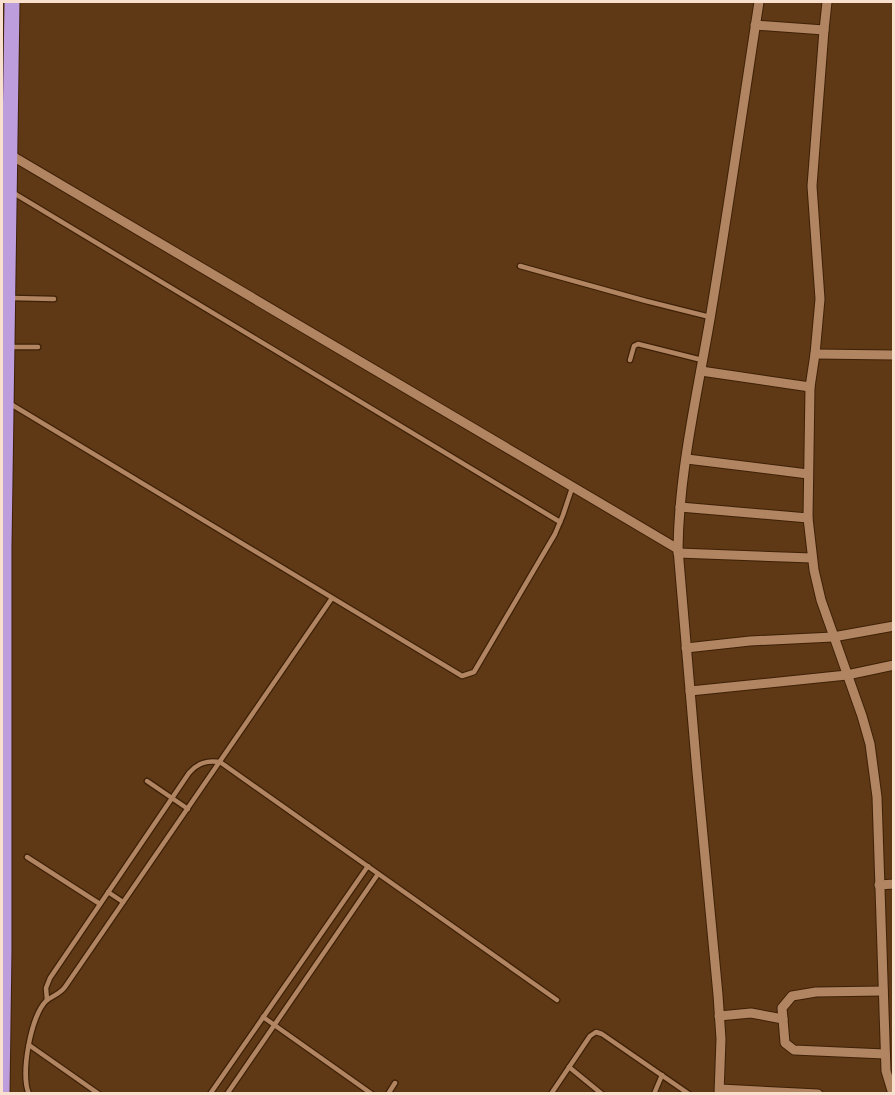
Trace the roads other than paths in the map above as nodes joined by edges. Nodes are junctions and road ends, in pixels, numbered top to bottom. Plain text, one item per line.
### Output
1 (12, 2) edge
2 (759, 2) edge
3 (827, 2) edge
4 (755, 25) junction
5 (824, 30) junction
6 (9, 154) junction
7 (9, 190) junction
8 (520, 266) dead end
9 (8, 298) junction
10 (54, 299) dead end
11 (710, 317) junction
12 (7, 347) junction
13 (38, 347) dead end
14 (815, 354) junction
15 (894, 355) edge
16 (630, 360) dead end
17 (702, 360) junction
18 (701, 371) junction
19 (810, 387) junction
20 (6, 402) junction
21 (687, 459) junction
22 (808, 474) junction
23 (573, 485) junction
24 (680, 507) junction
25 (808, 518) junction
26 (560, 522) junction
27 (678, 551) junction
28 (812, 558) junction
29 (332, 598) junction
30 (894, 626) edge
31 (833, 637) junction
32 (686, 648) junction
33 (894, 665) edge
34 (847, 675) junction
35 (690, 691) junction
36 (220, 762) junction
37 (147, 781) dead end
38 (172, 798) junction
39 (188, 808) junction
40 (27, 857) dead end
41 (368, 866) junction
42 (378, 874) junction
43 (894, 884) edge
44 (879, 885) junction
45 (108, 892) junction
46 (123, 902) junction
47 (100, 904) junction
48 (3, 950) edge
49 (883, 991) junction
50 (47, 1000) junction
51 (557, 1000) dead end
52 (889, 1013) edge
53 (719, 1016) junction
54 (263, 1017) junction
55 (783, 1018) junction
56 (274, 1024) junction
57 (29, 1045) junction
58 (885, 1054) junction
59 (569, 1067) junction
60 (662, 1075) junction
61 (395, 1083) dead end
62 (719, 1091) edge
63 (600, 1093) edge
64 (2, 1094) edge
65 (29, 1094) edge
66 (99, 1094) edge
67 (210, 1094) edge
68 (227, 1094) edge
69 (372, 1094) edge
70 (388, 1094) edge
71 (551, 1094) edge
72 (654, 1094) edge
73 (689, 1094) edge
74 (818, 1094) edge
75 (893, 1094) edge

1 - 6 highway
2 - 4 street
3 - 5 street
4 - 5 street
4 - 11 street
5 - 14 street
6 - 7 highway
6 - 23 street
7 - 9 highway
7 - 26 lane
8 - 11 lane
9 - 10 lane
9 - 12 highway
11 - 17 street
12 - 13 lane
12 - 20 highway
14 - 15 street
14 - 19 street
16 - 17 lane
17 - 18 street
18 - 19 street
18 - 21 street
19 - 22 street
20 - 29 lane
20 - 48 highway
21 - 22 street
21 - 24 street
22 - 25 street
23 - 26 lane
23 - 27 street
24 - 25 street
24 - 27 street
25 - 28 street
26 - 29 lane
27 - 28 street
27 - 32 street
28 - 31 street
29 - 36 lane
30 - 31 street
31 - 32 street
31 - 34 street
32 - 35 street
33 - 34 street
34 - 35 street
34 - 44 street
35 - 53 street
36 - 38 lane
36 - 39 lane
36 - 41 lane
37 - 38 lane
38 - 39 lane
38 - 45 lane
39 - 46 lane
40 - 47 lane
41 - 42 lane
41 - 54 lane
42 - 51 lane
42 - 56 lane
43 - 44 street
44 - 49 street
45 - 46 lane
45 - 47 lane
46 - 50 lane
47 - 50 lane
48 - 64 highway
49 - 52 street
49 - 55 street
50 - 57 lane
52 - 58 street
53 - 55 street
53 - 62 street
54 - 56 lane
54 - 67 lane
55 - 58 street
56 - 68 lane
56 - 69 lane
57 - 65 lane
57 - 66 lane
58 - 75 street
59 - 60 lane
59 - 63 lane
59 - 71 lane
60 - 72 lane
60 - 73 lane
61 - 70 lane
62 - 74 street

